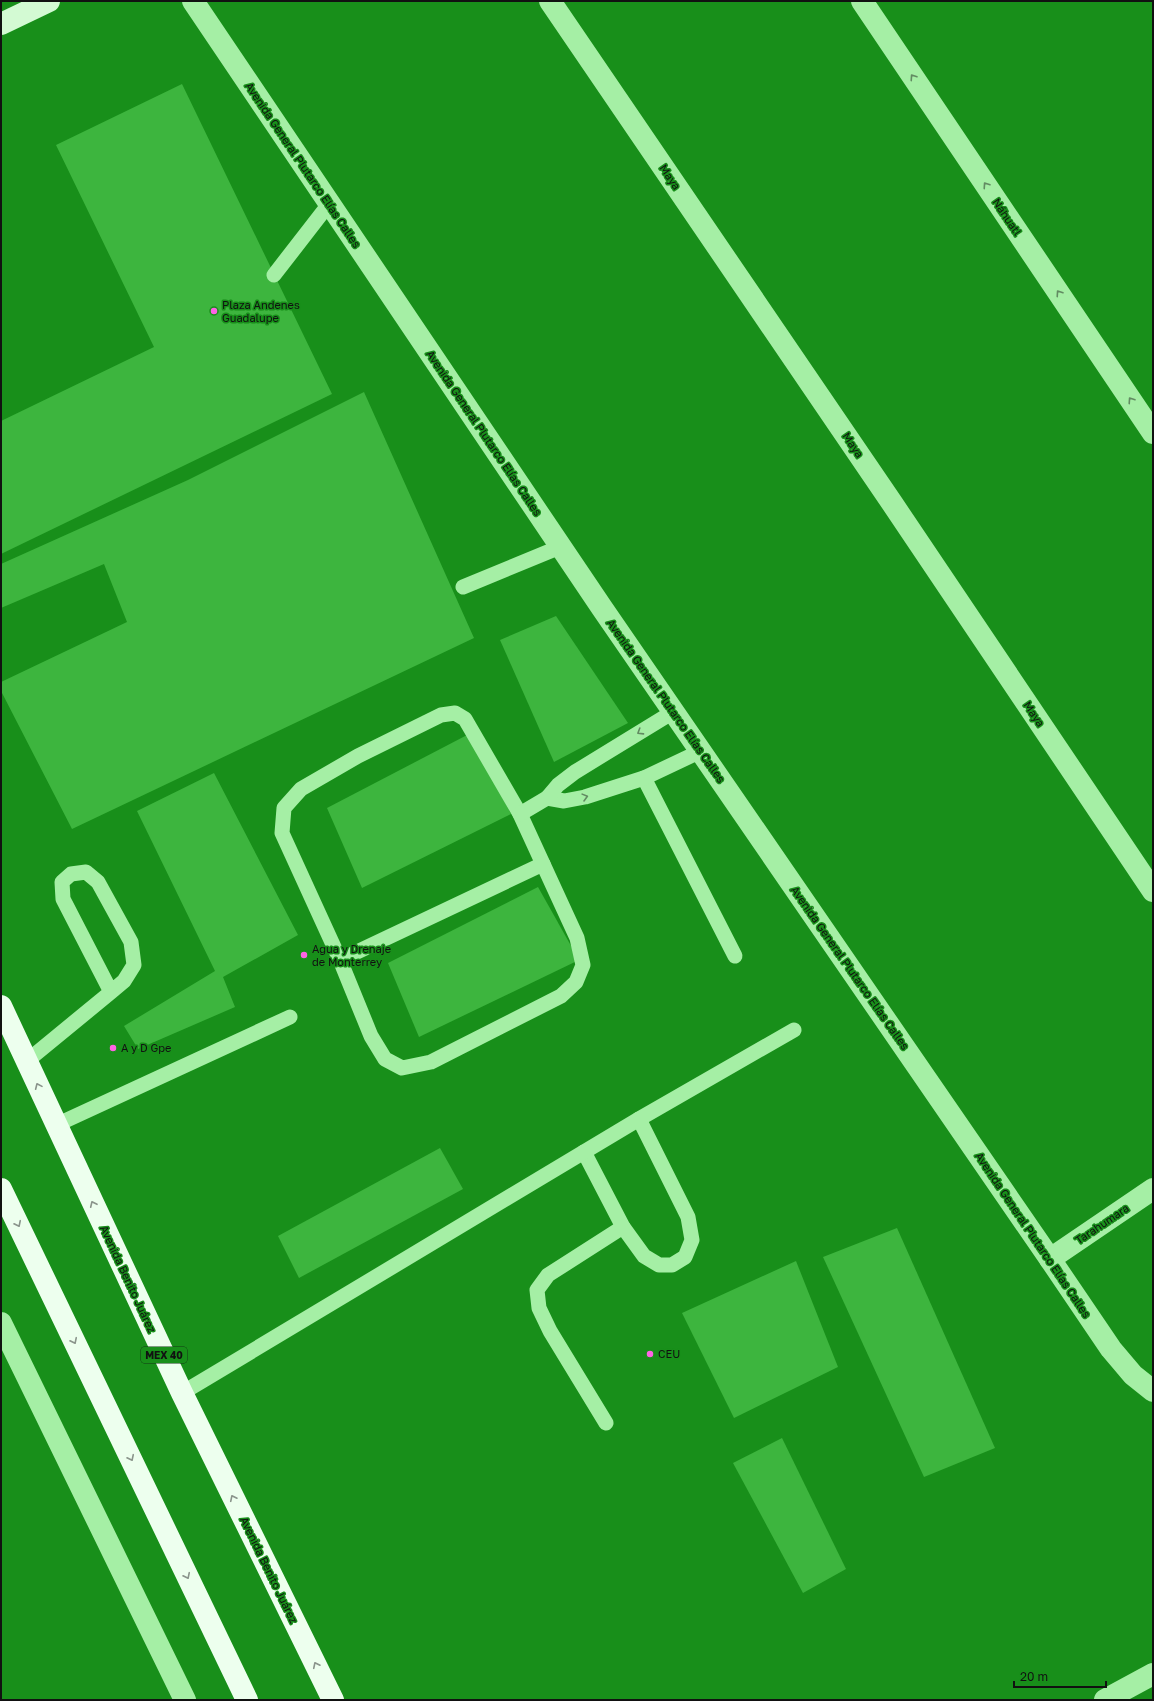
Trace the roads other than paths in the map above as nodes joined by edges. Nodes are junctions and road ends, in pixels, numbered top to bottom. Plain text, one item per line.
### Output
1 (49, 1) edge
2 (193, 1) edge
3 (550, 1) edge
4 (862, 1) edge
5 (1, 24) edge
6 (329, 204) junction
7 (274, 275) dead end
8 (1153, 433) edge
9 (560, 547) junction
10 (464, 587) dead end
11 (673, 712) junction
12 (701, 751) junction
13 (644, 778) junction
14 (547, 798) junction
15 (520, 814) junction
16 (543, 864) junction
17 (1153, 891) edge
18 (734, 956) dead end
19 (340, 960) junction
20 (112, 992) junction
21 (1, 1006) edge
22 (290, 1017) dead end
23 (794, 1030) dead end
24 (27, 1062) junction
25 (639, 1119) junction
26 (56, 1125) junction
27 (584, 1152) junction
28 (1, 1189) edge
29 (1153, 1189) edge
30 (623, 1227) junction
31 (1050, 1259) junction
32 (1, 1323) edge
33 (1153, 1391) edge
34 (182, 1393) junction
35 (606, 1423) dead end
36 (1153, 1674) edge
37 (185, 1700) edge
38 (247, 1700) edge
39 (333, 1700) edge
40 (1105, 1700) edge

1 - 5 main road
2 - 6 street, Avenida General Plutarco Elías Calles
3 - 17 street, Maya
8 -> 4 street, Náhuatl
6 - 7 lane
6 - 9 street, Avenida General Plutarco Elías Calles
9 - 10 lane
9 - 11 street, Avenida General Plutarco Elías Calles
11 - 12 street, Avenida General Plutarco Elías Calles
11 -> 14 lane
12 - 13 lane
12 - 31 street, Avenida General Plutarco Elías Calles
14 -> 13 lane
13 - 18 lane
14 - 15 lane
15 - 16 lane
15 - 19 lane
16 - 19 lane
16 - 19 lane
20 - 20 lane
20 - 24 lane
21 - 24 main road, Avenida Benito Juárez / MEX 40
22 - 26 lane
23 - 25 lane
26 -> 24 main road, Avenida Benito Juárez / MEX 40
25 - 27 lane
25 - 30 lane
34 -> 26 main road, Avenida Benito Juárez / MEX 40
27 - 30 lane
27 - 34 lane
28 -> 38 main road
29 - 31 street, Tarahumara
30 - 35 lane
31 - 33 street, Avenida General Plutarco Elías Calles
32 - 37 street
39 -> 34 main road, Avenida Benito Juárez / MEX 40
36 - 40 street

